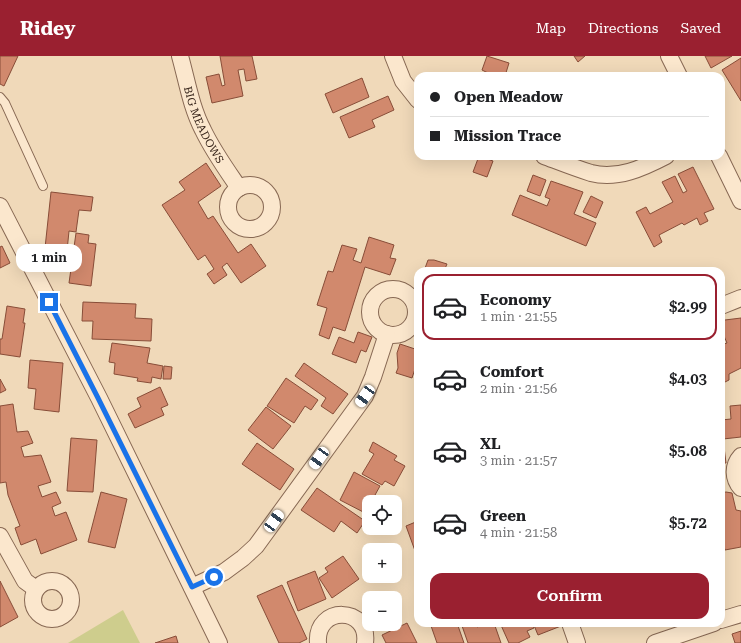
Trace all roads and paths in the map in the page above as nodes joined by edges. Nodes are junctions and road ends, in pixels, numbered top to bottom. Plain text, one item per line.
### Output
1 (180, 56) edge
2 (393, 56) edge
3 (669, 56) edge
4 (677, 72) edge
5 (414, 95) edge
6 (0, 97) edge
7 (556, 160) edge
8 (658, 160) edge
9 (721, 160) edge
10 (43, 186) dead end
11 (239, 188) dead end
12 (741, 201) edge
13 (0, 206) edge
14 (741, 298) edge
15 (725, 304) edge
16 (387, 334) dead end
17 (741, 456) edge
18 (741, 488) edge
19 (0, 536) edge
20 (192, 587) junction
21 (36, 590) dead end
22 (741, 614) edge
23 (725, 619) edge
24 (571, 627) edge
25 (702, 627) edge
26 (219, 643) edge
27 (318, 643) edge
28 (365, 643) edge
29 (577, 643) edge
30 (655, 643) edge

1 - 11 street, BIG MEADOWS
2 - 5 street
3 - 4 street
6 - 10 lane
7 - 8 street
9 - 12 street
13 - 20 street
14 - 15 street
16 - 20 street
17 - 18 street
19 - 21 street
20 - 26 street
22 - 23 street
24 - 29 street
25 - 30 street
27 - 28 street

